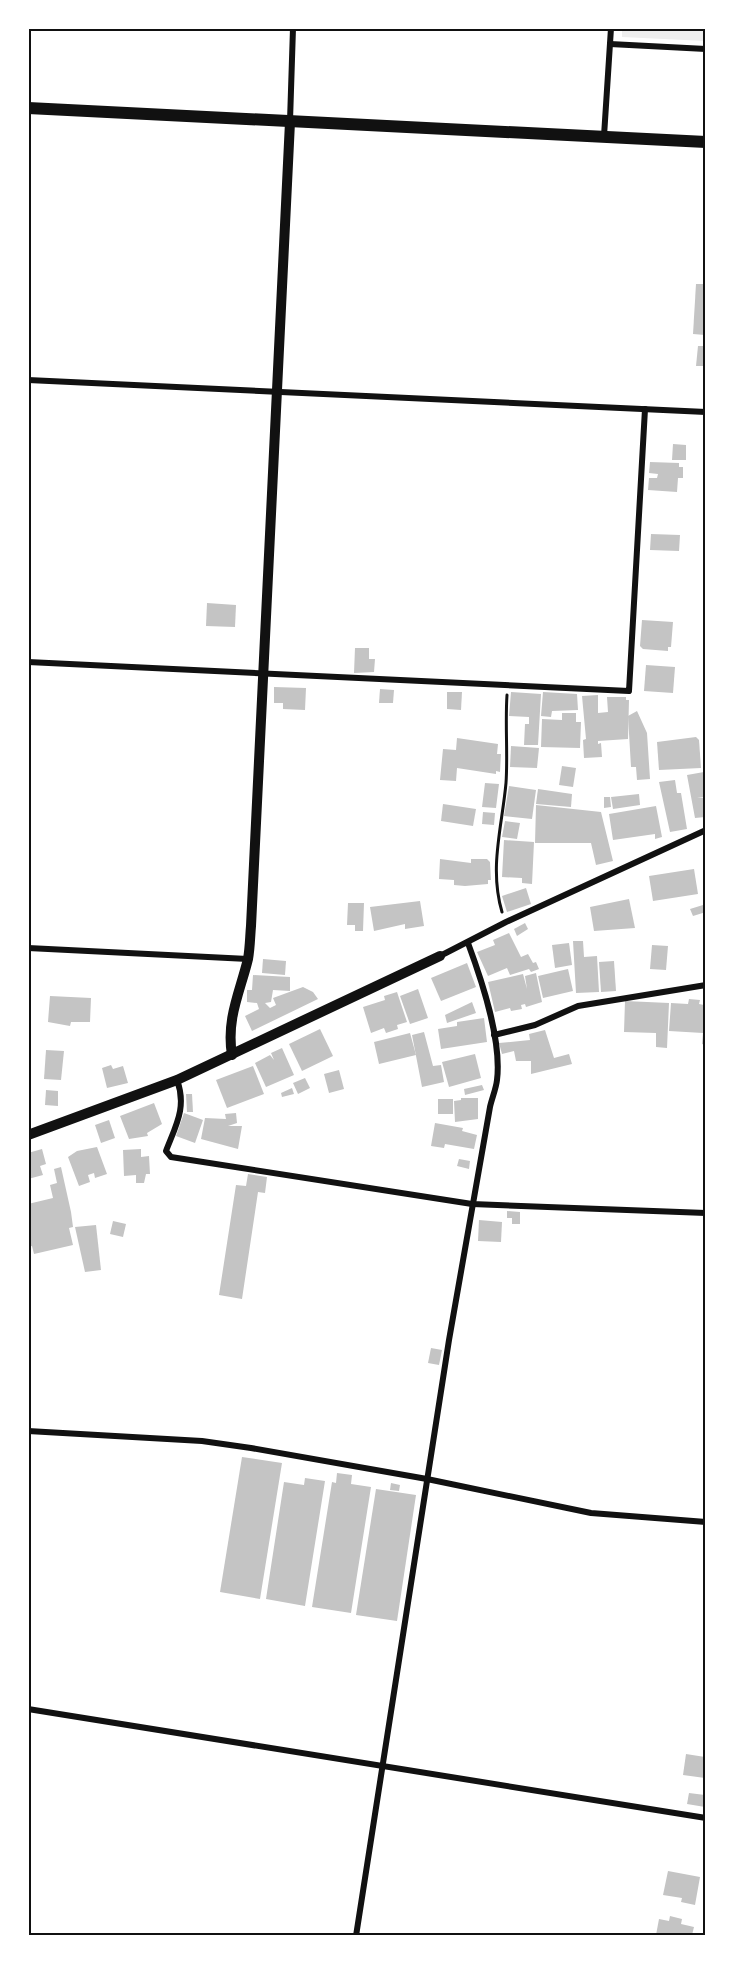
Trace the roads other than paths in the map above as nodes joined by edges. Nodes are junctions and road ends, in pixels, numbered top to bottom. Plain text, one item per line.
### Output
1 (293, 28) edge
2 (611, 28) edge
3 (610, 44) junction
4 (705, 49) edge
5 (28, 108) edge
6 (290, 122) junction
7 (604, 136) junction
8 (705, 142) edge
9 (28, 380) edge
10 (278, 392) junction
11 (645, 409) junction
12 (705, 412) edge
13 (28, 662) edge
14 (261, 674) junction
15 (705, 830) edge
16 (468, 944) junction
17 (28, 948) edge
18 (440, 956) joint
19 (248, 959) junction
20 (705, 985) edge
21 (494, 1035) junction
22 (231, 1055) junction
23 (177, 1080) junction
24 (28, 1135) edge
25 (472, 1204) junction
26 (705, 1213) edge
27 (28, 1431) edge
28 (427, 1479) junction
29 (705, 1522) edge
30 (28, 1709) edge
31 (383, 1765) junction
32 (705, 1818) edge
33 (356, 1935) edge

1 - 6 street
2 - 3 street
3 - 4 street
3 - 7 street
5 - 6 main road
6 - 7 main road
6 - 10 street
7 - 8 main road
9 - 10 street
10 - 11 street
10 - 14 street
11 - 12 street
11 - 14 street
13 - 14 street
14 - 19 street
15 - 16 street
16 - 18 street
16 - 21 street
17 - 19 street
18 - 22 street
19 - 22 street
20 - 21 street
21 - 25 street
22 - 23 street
23 - 24 street
23 - 25 street
25 - 26 street
25 - 28 street
27 - 28 street
28 - 29 street
28 - 31 street
30 - 31 street
31 - 32 street
31 - 33 street

